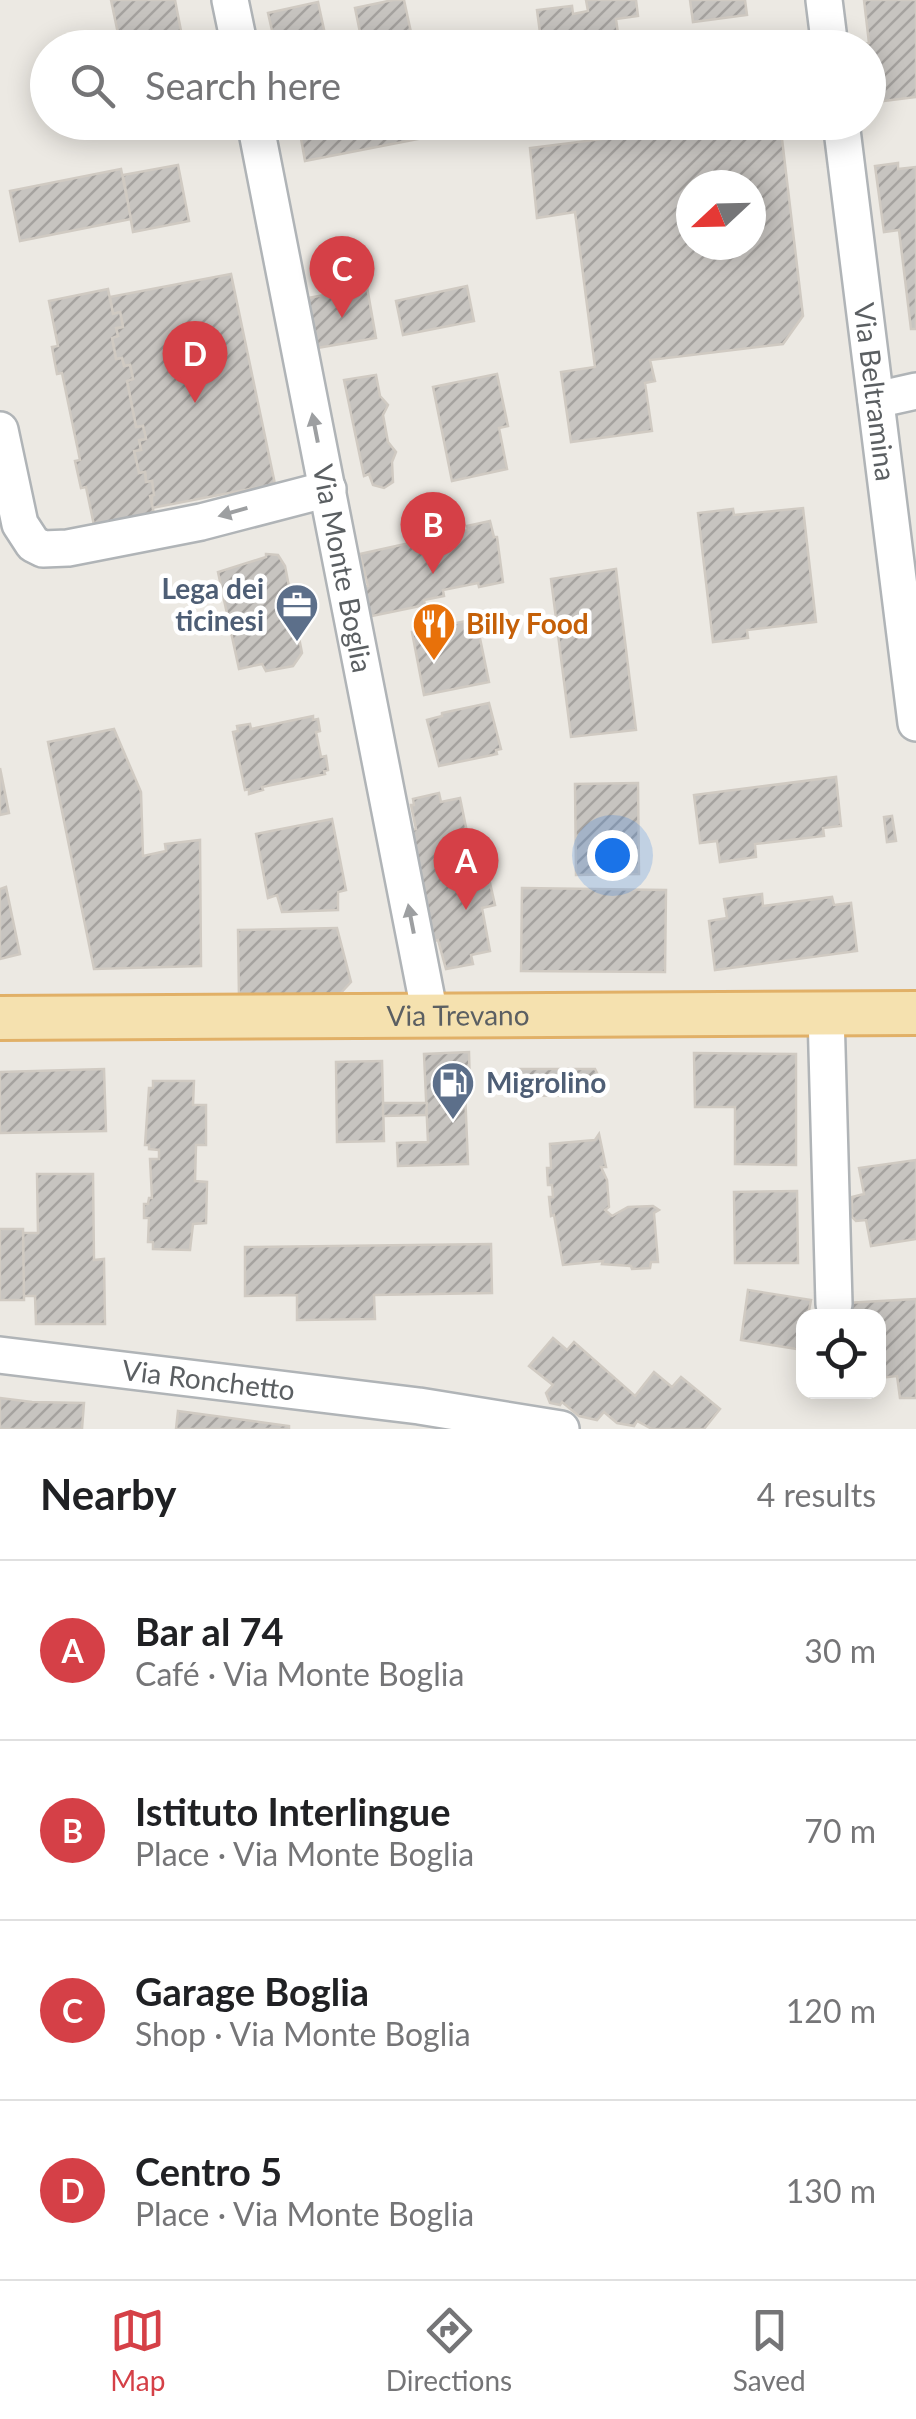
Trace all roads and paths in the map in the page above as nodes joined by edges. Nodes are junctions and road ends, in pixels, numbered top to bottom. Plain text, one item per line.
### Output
1 (230, 0) edge
2 (824, 0) edge
3 (236, 30) edge
4 (828, 30) edge
5 (259, 140) edge
6 (843, 140) edge
7 (916, 392) edge
8 (876, 400) junction
9 (0, 430) edge
10 (328, 490) junction
11 (916, 723) edge
12 (430, 1014) junction
13 (826, 1014) junction
14 (916, 1014) edge
15 (0, 1018) edge
16 (834, 1304) dead end
17 (0, 1355) edge
18 (416, 1417) edge
19 (560, 1429) edge

1 - 3 street
2 - 4 street
10 -> 5 street, Via Monte Boglia
6 - 8 street, Via Beltramina
7 - 8 street
8 - 11 street, Via Beltramina
10 -> 9 street
12 -> 10 street, Via Monte Boglia
12 - 13 main road, Via Trevano
12 - 15 main road, Via Trevano
13 - 14 main road, Via Trevano
13 - 16 street
17 - 18 street, Via Ronchetto
18 - 19 street, Via Ronchetto

